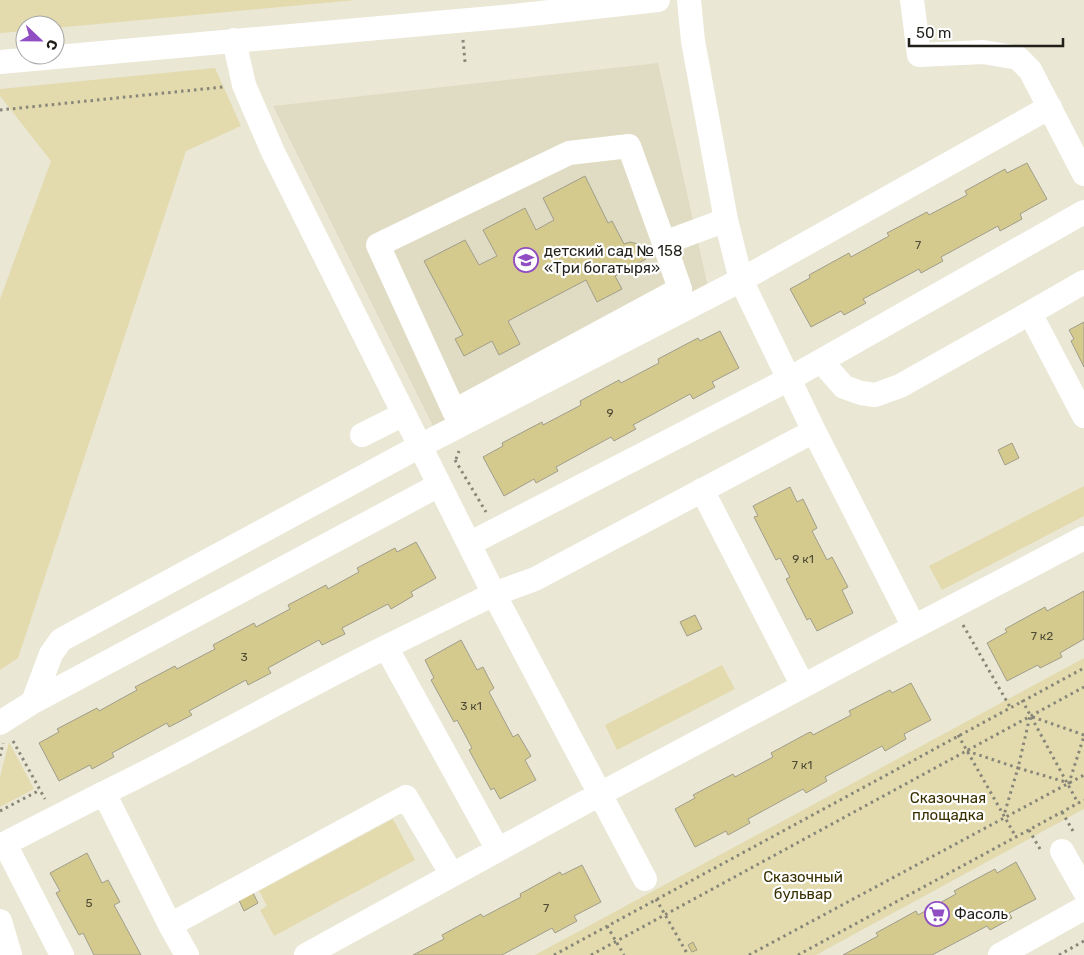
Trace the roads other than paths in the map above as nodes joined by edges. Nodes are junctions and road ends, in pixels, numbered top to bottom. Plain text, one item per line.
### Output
1 (658, 0) edge
2 (689, 0) edge
3 (912, 0) edge
4 (514, 8) edge
5 (234, 40) junction
6 (0, 62) edge
7 (1050, 107) junction
8 (1076, 141) edge
9 (1084, 174) edge
10 (1084, 212) edge
11 (726, 220) junction
12 (664, 243) junction
13 (741, 280) junction
14 (1084, 282) edge
15 (1030, 313) junction
16 (821, 360) junction
17 (789, 379) junction
18 (454, 411) junction
19 (1084, 416) edge
20 (412, 431) junction
21 (814, 431) junction
22 (362, 435) dead end
23 (436, 479) junction
24 (702, 490) junction
25 (1084, 538) edge
26 (469, 544) junction
27 (494, 594) junction
28 (914, 627) junction
29 (386, 647) junction
30 (803, 686) junction
31 (33, 702) junction
32 (5, 733) edge
33 (104, 793) junction
34 (600, 794) junction
35 (2, 845) edge
36 (498, 850) junction
37 (1062, 850) dead end
38 (452, 875) junction
39 (645, 879) road end
40 (1084, 890) edge
41 (1084, 908) edge
42 (0, 921) edge
43 (170, 925) junction
44 (10, 955) edge
45 (62, 955) edge
46 (187, 955) edge
47 (306, 955) edge
48 (1000, 955) edge

1 - 4 street
2 - 11 street
3 - 7 street
4 - 5 street
5 - 6 street
5 - 20 street
7 - 8 street
7 - 13 street
8 - 9 street
10 - 16 street
11 - 12 street
11 - 13 street
12 - 18 street
12 - 18 street
13 - 17 street
13 - 20 street
14 - 15 street
15 - 16 street
15 - 19 street
16 - 17 street
17 - 21 street
17 - 26 street
18 - 20 street
20 - 22 street
20 - 23 street
20 - 31 street
21 - 24 street
21 - 28 street
23 - 26 street
23 - 31 street
24 - 27 street
24 - 30 street
25 - 28 street
26 - 27 street
27 - 29 street
27 - 34 street
28 - 30 street
29 - 33 street
29 - 36 street
30 - 34 street
31 - 32 street
33 - 35 street
33 - 43 street
34 - 36 street
34 - 39 street
35 - 45 street
36 - 38 street
37 - 40 street
38 - 43 street
38 - 47 street
41 - 48 street
42 - 44 street
43 - 46 street

